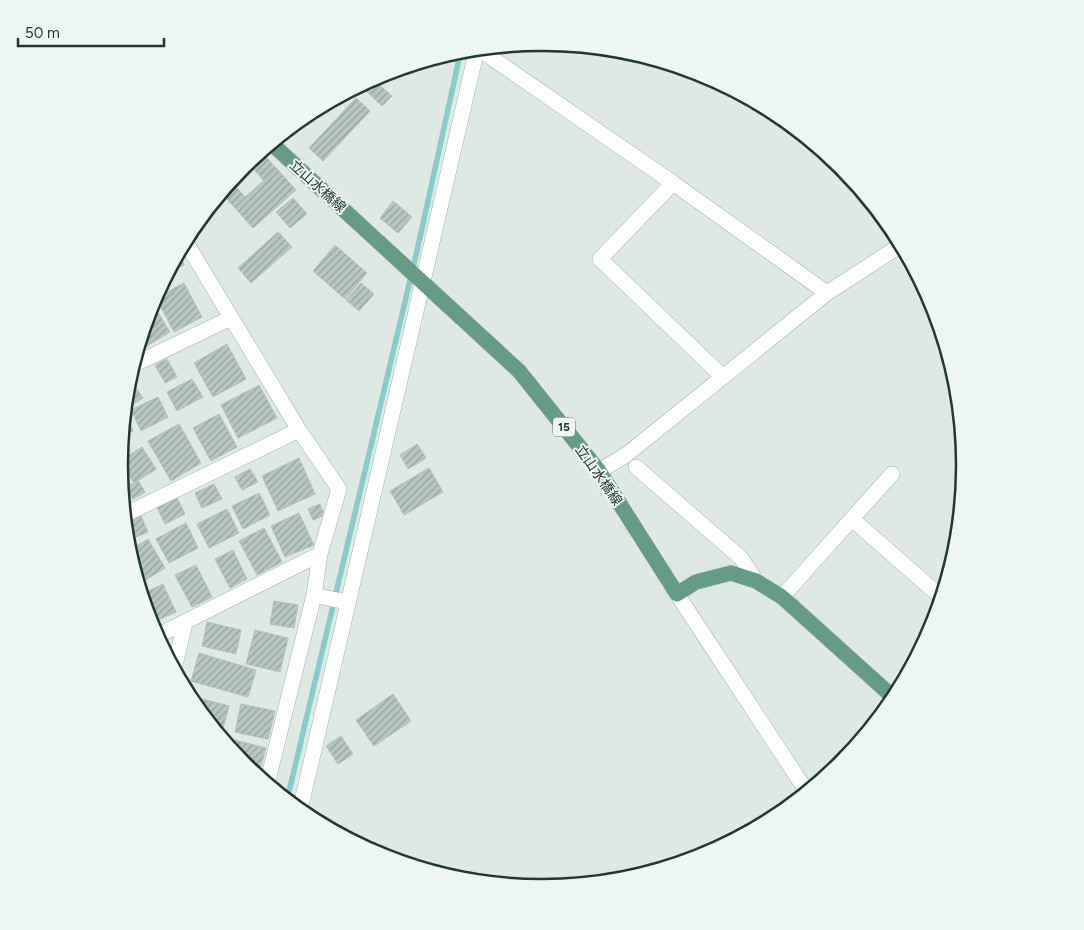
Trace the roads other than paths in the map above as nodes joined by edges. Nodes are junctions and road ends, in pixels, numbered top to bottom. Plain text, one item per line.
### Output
1 (487, 55) edge
2 (476, 57) edge
3 (276, 148) edge
4 (673, 183) junction
5 (190, 249) edge
6 (895, 249) edge
7 (424, 283) junction
8 (827, 292) junction
9 (231, 318) junction
10 (141, 362) edge
11 (723, 376) junction
12 (299, 430) junction
13 (636, 468) dead end
14 (599, 471) junction
15 (892, 474) dead end
16 (131, 512) edge
17 (852, 519) junction
18 (320, 554) junction
19 (756, 581) junction
20 (936, 592) edge
21 (314, 594) junction
22 (677, 594) junction
23 (782, 597) junction
24 (346, 602) junction
25 (185, 622) junction
26 (164, 632) edge
27 (177, 658) edge
28 (888, 692) edge
29 (269, 776) edge
30 (803, 786) edge
31 (302, 802) edge

1 - 4 street
2 - 7 street
3 - 7 main road, 立山水橋線 / 15
4 - 8 street
4 - 11 street
5 - 9 street
6 - 8 street
7 - 14 main road, 立山水橋線 / 15
7 - 24 street
8 - 11 street
9 - 10 street
9 - 12 street
11 - 14 street
12 - 16 street
12 - 18 street
13 - 19 street
14 - 22 main road, 立山水橋線 / 15
15 - 17 street
17 - 20 street
17 - 23 street
18 - 21 street
18 - 25 street
19 - 22 main road
19 - 23 main road
21 - 24 street
21 - 29 street
22 - 30 street
23 - 28 main road
24 - 31 street
25 - 26 street
25 - 27 street

